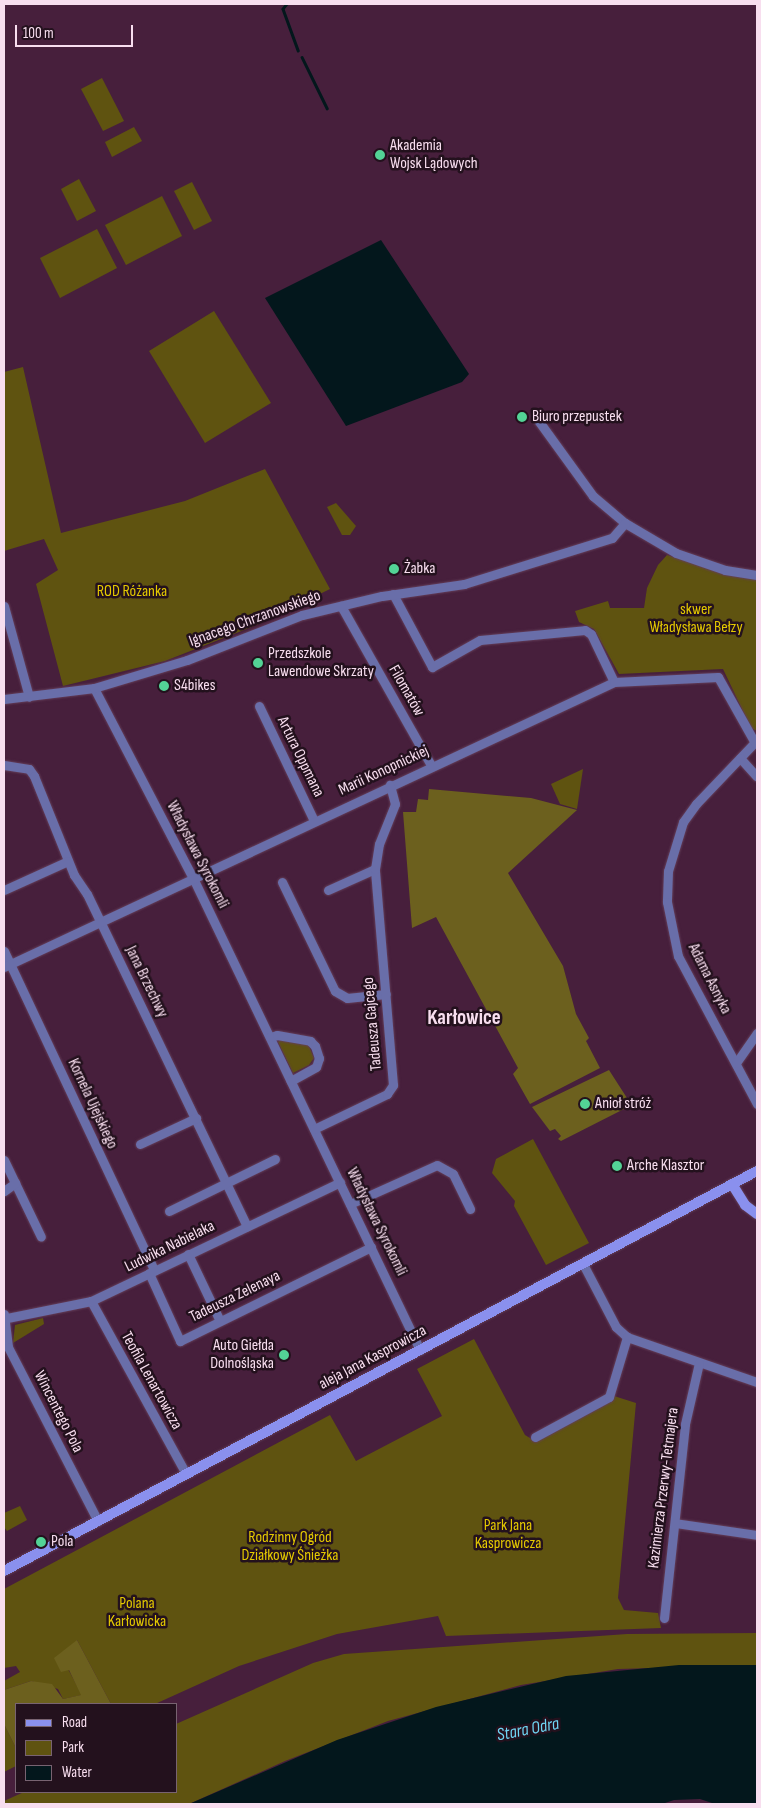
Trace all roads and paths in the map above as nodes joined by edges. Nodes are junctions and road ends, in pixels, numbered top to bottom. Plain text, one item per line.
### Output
1 (534, 416) dead end
2 (624, 523) junction
3 (757, 575) edge
4 (393, 594) junction
5 (4, 606) edge
6 (341, 606) junction
7 (6, 628) edge
8 (614, 682) junction
9 (94, 688) junction
10 (28, 697) junction
11 (4, 699) edge
12 (259, 706) dead end
13 (756, 741) edge
14 (740, 758) junction
15 (431, 765) junction
16 (4, 766) edge
17 (757, 777) edge
18 (390, 785) junction
19 (314, 821) junction
20 (68, 861) junction
21 (375, 869) junction
22 (193, 878) junction
23 (282, 882) dead end
24 (4, 890) edge
25 (328, 890) dead end
26 (100, 922) junction
27 (4, 951) edge
28 (7, 966) edge
29 (386, 994) junction
30 (757, 1033) edge
31 (270, 1037) junction
32 (736, 1063) junction
33 (290, 1081) junction
34 (757, 1104) edge
35 (196, 1118) junction
36 (314, 1129) junction
37 (140, 1144) dead end
38 (276, 1159) dead end
39 (4, 1160) edge
40 (757, 1171) edge
41 (340, 1182) junction
42 (226, 1183) junction
43 (15, 1184) junction
44 (732, 1184) junction
45 (4, 1191) edge
46 (350, 1204) junction
47 (470, 1208) dead end
48 (169, 1211) dead end
49 (757, 1214) edge
50 (248, 1226) junction
51 (41, 1238) dead end
52 (371, 1248) junction
53 (188, 1254) junction
54 (583, 1264) junction
55 (152, 1271) junction
56 (91, 1301) junction
57 (5, 1316) edge
58 (220, 1321) junction
59 (627, 1337) junction
60 (420, 1350) junction
61 (700, 1363) junction
62 (757, 1382) edge
63 (535, 1437) dead end
64 (186, 1474) junction
65 (98, 1522) junction
66 (675, 1523) junction
67 (757, 1535) edge
68 (4, 1571) edge
69 (664, 1618) dead end

1 - 2 street
2 - 3 street
2 - 4 street, Ignacego Chrzanowskiego
4 - 6 street, Ignacego Chrzanowskiego
4 - 8 street
5 - 7 street
6 - 9 street, Ignacego Chrzanowskiego
6 - 15 street, Filomatów
7 - 10 street
8 - 13 street, Marii Konopnickiej
8 - 15 street, Marii Konopnickiej
9 - 10 street, Ignacego Chrzanowskiego
9 - 22 street, Władysława Syrokomli
10 - 11 street, Ignacego Chrzanowskiego
12 - 19 street, Artura Oppmana
13 - 14 street, Adama Asnyka
14 - 17 street
14 - 32 street, Adama Asnyka
15 - 18 street, Marii Konopnickiej
16 - 20 street, Jana Brzechwy
18 - 19 street, Marii Konopnickiej
18 - 21 street, Tadeusza Gajcego
19 - 22 street, Marii Konopnickiej
20 - 24 street
20 - 26 street, Jana Brzechwy
21 - 25 street
21 - 29 street, Tadeusza Gajcego
22 - 26 street, Marii Konopnickiej
22 - 31 street, Władysława Syrokomli
23 - 29 street
26 - 28 street, Marii Konopnickiej
26 - 35 street, Jana Brzechwy
27 - 28 street, Kornela Ujejskiego
28 - 55 street, Kornela Ujejskiego
29 - 36 street, Tadeusza Gajcego
30 - 32 street
31 - 33 street, Władysława Syrokomli
31 - 33 street
32 - 34 street, Adama Asnyka
33 - 36 street, Władysława Syrokomli
35 - 37 street
35 - 42 street, Jana Brzechwy
36 - 41 street, Władysława Syrokomli
38 - 42 street
39 - 43 street
40 - 44 street, aleja Jana Kasprowicza
41 - 46 street, Władysława Syrokomli
41 - 50 street, Ludwika Nabielaka
42 - 48 street
42 - 50 street, Jana Brzechwy
43 - 45 street
43 - 51 street
44 - 49 street
44 - 54 street, aleja Jana Kasprowicza
46 - 47 street
46 - 52 street, Władysława Syrokomli
50 - 53 street, Ludwika Nabielaka
52 - 58 street, Tadeusza Zelenaya
52 - 60 street, Władysława Syrokomli
53 - 55 street, Ludwika Nabielaka
53 - 58 street
54 - 59 street
54 - 60 street, aleja Jana Kasprowicza
55 - 56 street, Ludwika Nabielaka
55 - 58 street, Tadeusza Zelenaya
56 - 57 street, Ludwika Nabielaka
56 - 64 street, Teofila Lenartowicza
57 - 65 street, Wincentego Pola
59 - 61 street
59 - 63 street
60 - 64 street, aleja Jana Kasprowicza
61 - 62 street
61 - 66 street, Kazimierza Przerwy-Tetmajera
64 - 65 street, aleja Jana Kasprowicza
65 - 68 street, aleja Jana Kasprowicza
66 - 67 street
66 - 69 street, Kazimierza Przerwy-Tetmajera

